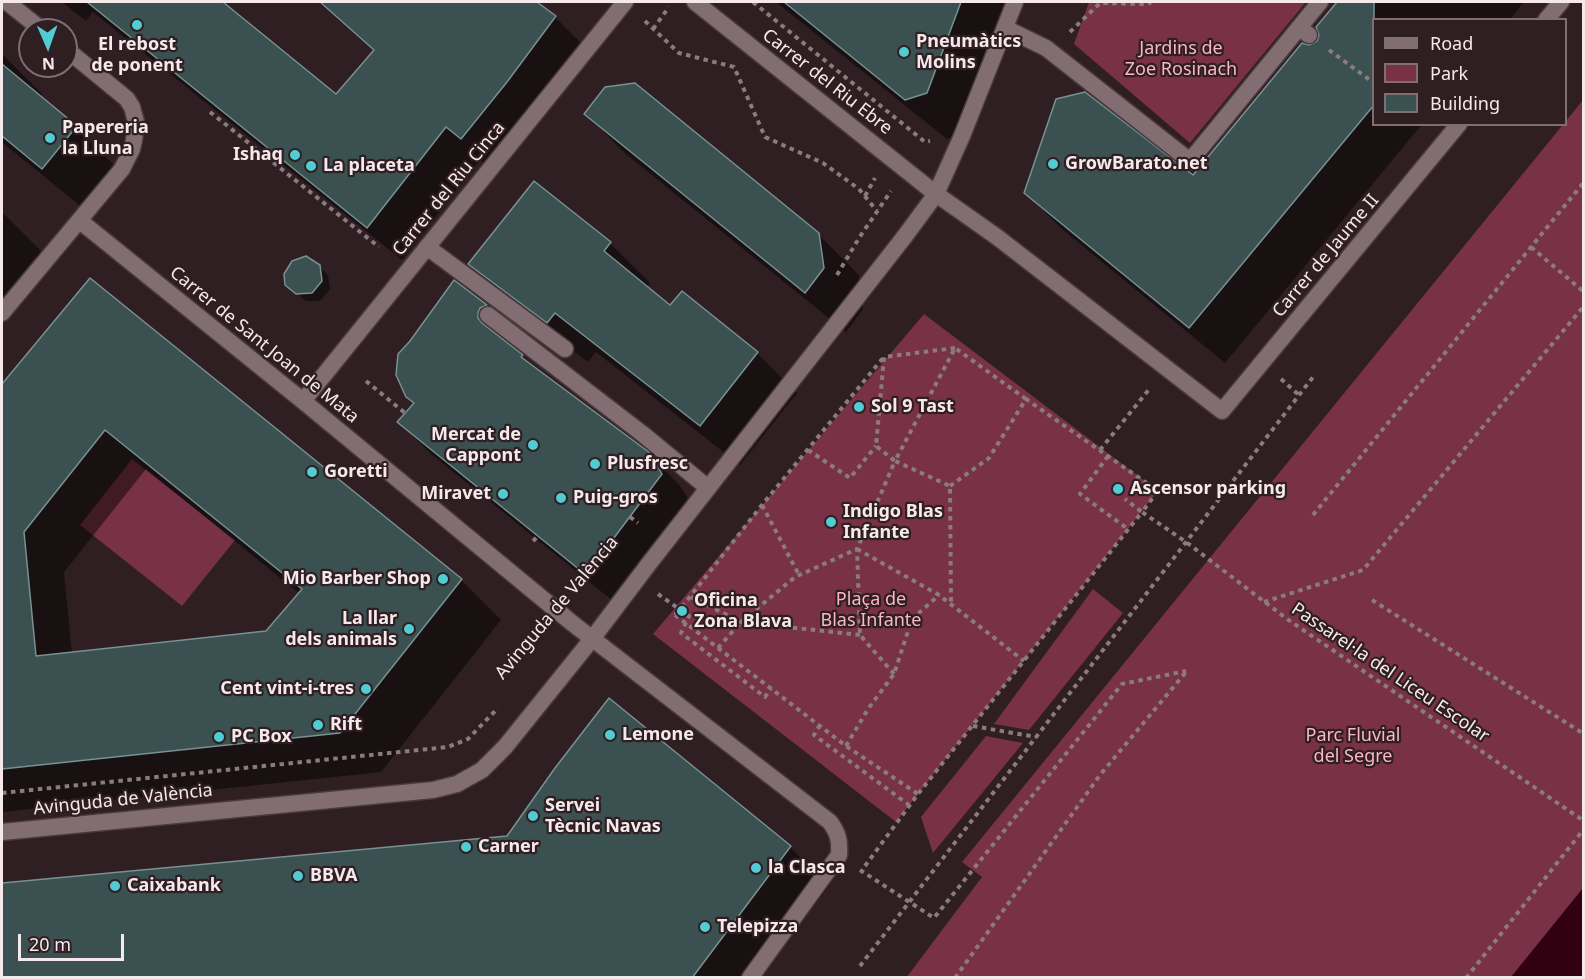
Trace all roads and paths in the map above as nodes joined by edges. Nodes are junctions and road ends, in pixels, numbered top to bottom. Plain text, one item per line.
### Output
1 (7, 2) edge
2 (625, 2) edge
3 (673, 2) edge
4 (695, 2) edge
5 (753, 2) edge
6 (1015, 2) edge
7 (1150, 2) edge
8 (1320, 2) edge
9 (1561, 2) edge
10 (27, 18) edge
11 (641, 18) dead end
12 (1548, 18) edge
13 (1005, 28) junction
14 (653, 29) junction
15 (1304, 31) junction
16 (1050, 51) junction
17 (78, 59) edge
18 (1372, 82) edge
19 (210, 112) dead end
20 (1457, 126) edge
21 (962, 136) junction
22 (925, 142) junction
23 (950, 162) junction
24 (906, 169) junction
25 (875, 177) dead end
26 (1584, 182) edge
27 (936, 194) junction
28 (865, 196) junction
29 (877, 211) junction
30 (80, 221) junction
31 (379, 247) dead end
32 (427, 247) junction
33 (1531, 247) junction
34 (837, 276) dead end
35 (1584, 292) edge
36 (1584, 306) edge
37 (2, 313) edge
38 (488, 315) dead end
39 (955, 348) junction
40 (565, 349) dead end
41 (884, 357) junction
42 (1313, 377) dead end
43 (1280, 379) dead end
44 (366, 381) dead end
45 (1156, 381) dead end
46 (1299, 394) junction
47 (1026, 399) junction
48 (303, 401) junction
49 (405, 413) dead end
50 (876, 446) junction
51 (808, 450) junction
52 (1100, 450) junction
53 (1108, 456) junction
54 (895, 461) junction
55 (950, 486) junction
56 (708, 488) junction
57 (1125, 499) dead end
58 (762, 505) junction
59 (1142, 512) junction
60 (1313, 515) dead end
61 (630, 517) dead end
62 (638, 523) dead end
63 (1128, 529) junction
64 (538, 536) dead end
65 (533, 541) dead end
66 (1186, 542) junction
67 (856, 549) junction
68 (600, 557) dead end
69 (606, 562) dead end
70 (799, 575) junction
71 (657, 593) dead end
72 (939, 595) junction
73 (691, 597) junction
74 (1371, 600) dead end
75 (1263, 602) junction
76 (951, 604) junction
77 (741, 622) junction
78 (686, 624) junction
79 (860, 635) junction
80 (592, 639) junction
81 (718, 648) junction
82 (1024, 661) junction
83 (894, 674) junction
84 (771, 688) junction
85 (499, 707) dead end
86 (820, 725) junction
87 (973, 726) junction
88 (1584, 734) edge
89 (1036, 737) junction
90 (846, 746) junction
91 (2, 793) edge
92 (918, 794) junction
93 (909, 805) junction
94 (1584, 821) edge
95 (1584, 829) edge
96 (2, 832) edge
97 (839, 855) junction
98 (861, 870) junction
99 (909, 902) junction
100 (860, 966) dead end
101 (750, 978) edge
102 (955, 978) edge
103 (1466, 978) edge

1 - 10 street
2 - 32 street, Carrer del Riu Cinca
3 - 14 path
4 - 24 street, Carrer del Riu Ebre
5 - 22 path, Carrer del Riu Ebre
6 - 13 street, Avinguda de València
7 - 16 path
8 - 15 street
9 - 12 street
11 - 14 path
13 - 16 street
13 - 21 street, Avinguda de València
14 - 28 path
15 - 16 street
15 - 18 path
17 - 30 street
19 - 31 path
20 - 27 street, Carrer de Jaume II
21 - 22 path
21 - 23 street, Avinguda de València
22 - 23 path
22 - 24 path
23 - 27 street, Avinguda de València
24 - 27 street, Carrer del Riu Ebre
24 - 29 path
25 - 28 path
26 - 33 path
27 - 56 street, Avinguda de València
28 - 29 path
29 - 34 path
30 - 37 street
30 - 48 street, Carrer de Sant Joan de Mata
32 - 40 street
32 - 48 street, Carrer del Riu Cinca
33 - 35 path
33 - 60 path
36 - 75 path
38 - 56 street
39 - 41 path
39 - 47 path
39 - 54 path
41 - 50 path
41 - 51 path
42 - 46 path
43 - 46 path
44 - 49 path
45 - 52 path
46 - 66 path
47 - 52 path
47 - 55 path
48 - 80 street, Carrer de Sant Joan de Mata
50 - 51 path
50 - 54 path
51 - 58 path
52 - 53 path
53 - 59 path
53 - 63 path
54 - 55 path
54 - 67 path
55 - 76 path
56 - 80 street, Avinguda de València
57 - 59 path, Passarel·la del Liceu Escolar
58 - 70 path
58 - 73 path
59 - 63 path
59 - 66 path, Passarel·la del Liceu Escolar
61 - 62 path
63 - 82 path
64 - 65 path
66 - 75 path, Passarel·la del Liceu Escolar
66 - 89 path
67 - 70 path
67 - 72 path
67 - 79 path
68 - 69 path
70 - 77 path
71 - 78 path
72 - 76 path
72 - 83 path
73 - 77 path
73 - 78 path, bridge
74 - 88 path
75 - 94 path, Passarel·la del Liceu Escolar
76 - 82 path
77 - 79 path
77 - 81 path
78 - 81 path
78 - 84 path
79 - 83 path
80 - 96 street, Avinguda de València
80 - 97 street
81 - 84 path
82 - 87 path
83 - 90 path
84 - 86 path
85 - 91 path, Avinguda de València
86 - 90 path
86 - 93 path
87 - 89 path
87 - 92 path
89 - 99 path
90 - 92 path
92 - 93 path
93 - 98 path
95 - 103 path
97 - 98 path
97 - 101 street
98 - 99 path
99 - 100 path
99 - 102 path

